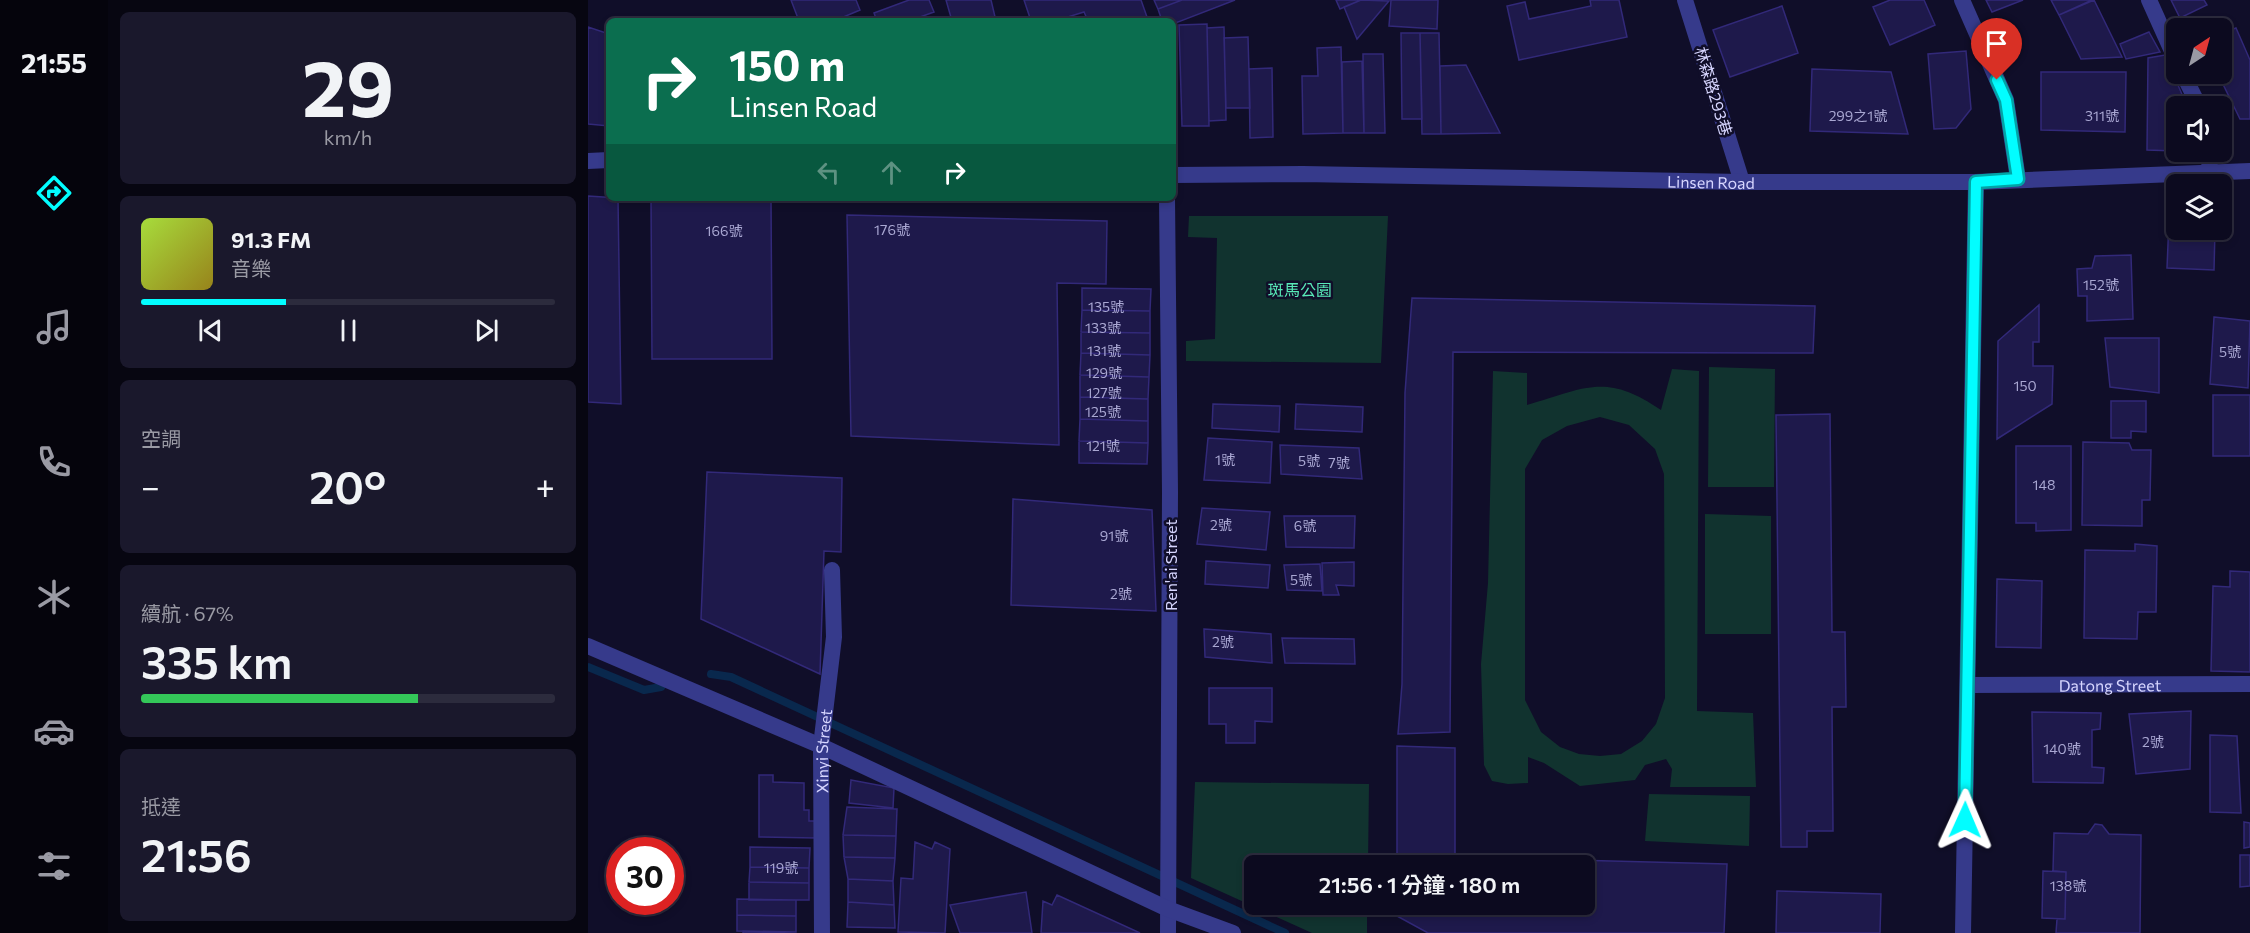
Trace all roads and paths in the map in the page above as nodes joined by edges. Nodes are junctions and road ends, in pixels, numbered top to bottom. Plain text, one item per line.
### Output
1 (1685, 0) edge
2 (1962, 0) edge
3 (2149, 0) edge
4 (2166, 38) edge
5 (606, 160) edge
6 (588, 161) edge
7 (2210, 162) edge
8 (2250, 171) edge
9 (2208, 172) junction
10 (1176, 175) edge
11 (2018, 179) junction
12 (1742, 182) junction
13 (1976, 182) junction
14 (1167, 201) edge
15 (832, 570) dead end
16 (588, 646) edge
17 (2250, 684) edge
18 (1969, 685) junction
19 (822, 738) junction
20 (1168, 909) junction
21 (822, 933) edge
22 (1168, 933) edge
23 (1233, 933) edge
24 (1963, 933) edge

1 - 12 street, 林森路293巷
2 - 11 street
3 - 4 street
5 - 6 street
7 - 9 street
8 - 9 street, Linsen Road
9 - 11 street, Linsen Road
10 - 12 street, Linsen Road
11 - 13 street, Linsen Road
12 - 13 street, Linsen Road
13 - 18 street
14 - 20 street, Ren'ai Street
15 - 19 street, Xinyi Street
16 - 19 street
17 - 18 street, Datong Street
18 - 24 street
19 - 20 street
19 - 21 street, Xinyi Street
20 - 22 street, Ren'ai Street
20 - 23 street

